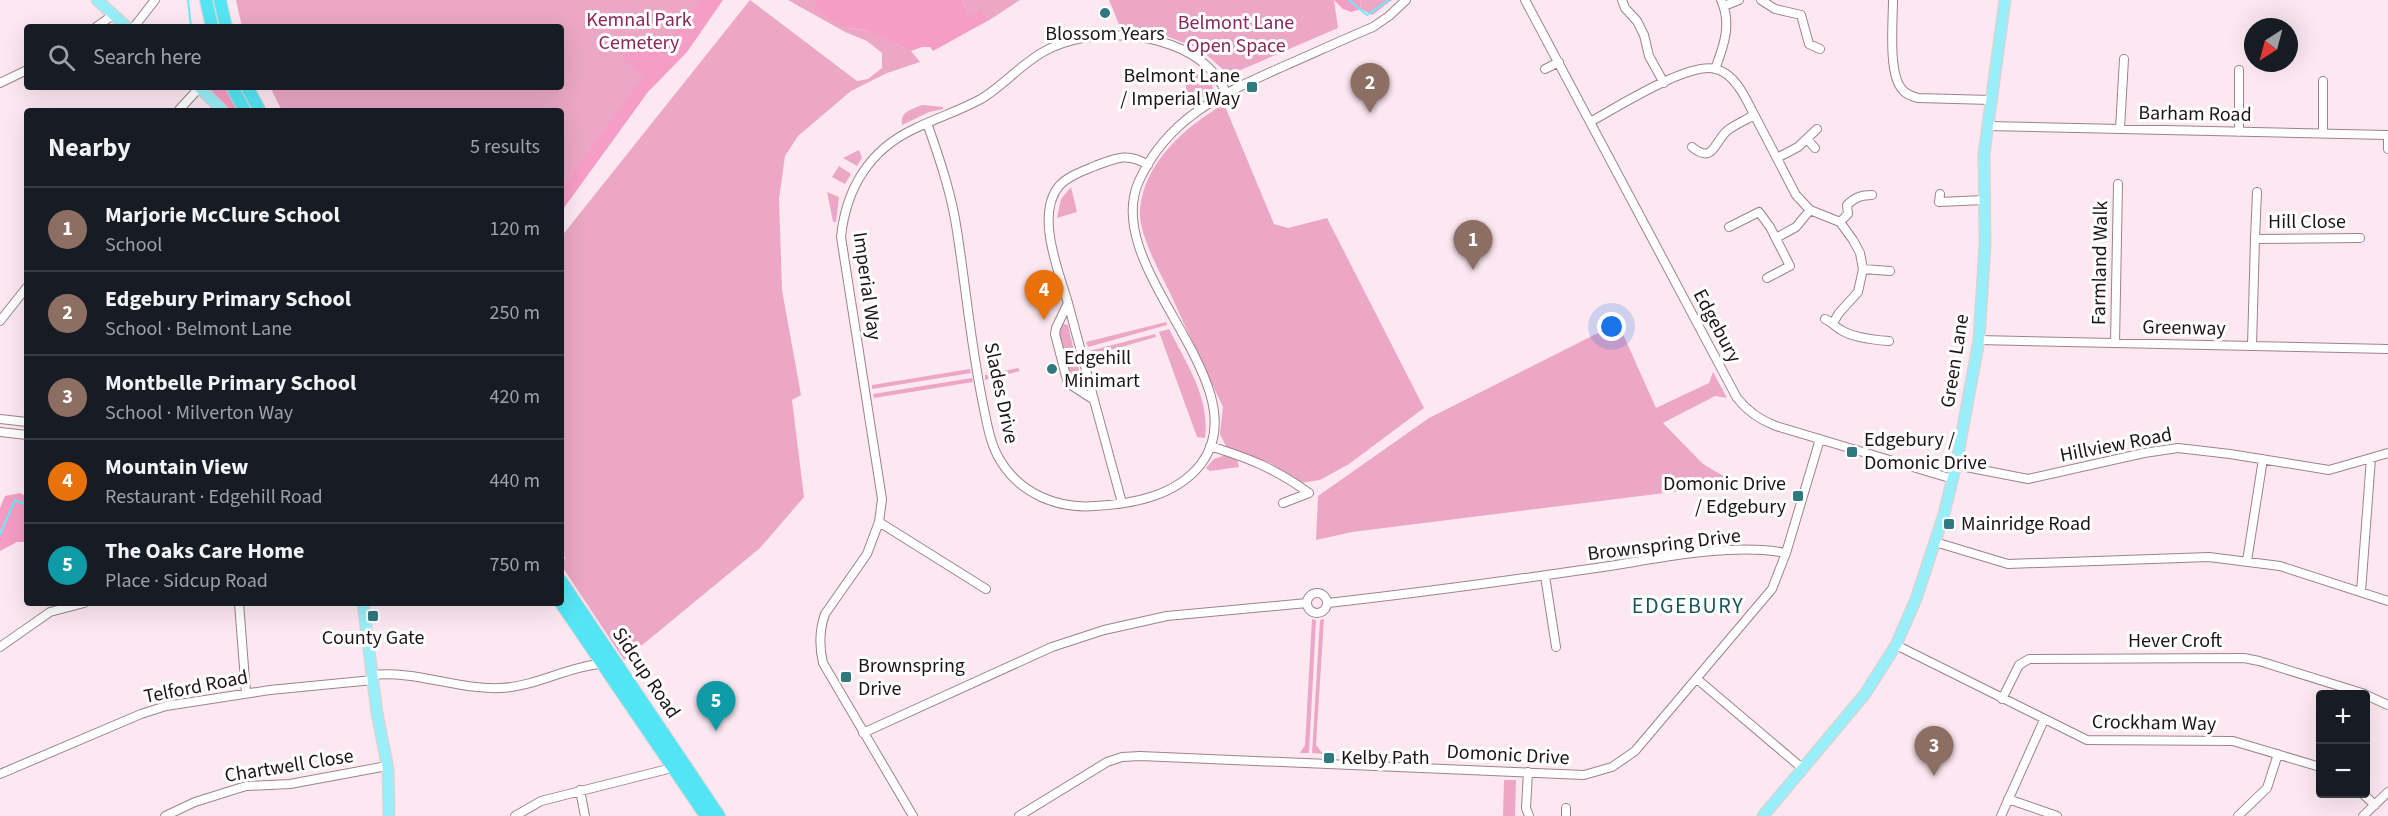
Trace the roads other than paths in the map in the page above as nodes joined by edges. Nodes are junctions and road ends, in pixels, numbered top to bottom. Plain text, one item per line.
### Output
1 (97, 0) edge
2 (155, 0) edge
3 (206, 0) edge
4 (220, 0) edge
5 (1406, 0) edge
6 (1526, 0) edge
7 (1622, 0) edge
8 (1739, 0) edge
9 (1761, 0) edge
10 (1893, 0) edge
11 (2005, 0) edge
12 (1723, 3) edge
13 (113, 15) junction
14 (100, 24) edge
15 (124, 24) edge
16 (136, 24) edge
17 (211, 24) edge
18 (225, 24) edge
19 (1820, 49) dead end
20 (2124, 60) dead end
21 (1559, 62) junction
22 (1545, 69) dead end
23 (1715, 69) junction
24 (2239, 70) dead end
25 (24, 71) edge
26 (2323, 81) dead end
27 (0, 83) edge
28 (1664, 83) junction
29 (196, 90) edge
30 (202, 90) edge
31 (234, 90) edge
32 (249, 90) edge
33 (1227, 92) junction
34 (1991, 100) junction
35 (181, 108) edge
36 (220, 108) edge
37 (242, 108) edge
38 (258, 108) edge
39 (1754, 115) junction
40 (1590, 122) junction
41 (927, 123) junction
42 (1987, 126) junction
43 (1817, 129) dead end
44 (2120, 129) junction
45 (2239, 132) junction
46 (2323, 133) junction
47 (1807, 139) junction
48 (1692, 147) dead end
49 (1815, 148) dead end
50 (2388, 149) edge
51 (1777, 158) junction
52 (1148, 165) junction
53 (2118, 184) dead end
54 (2257, 192) dead end
55 (1872, 195) dead end
56 (1984, 200) junction
57 (1939, 201) dead end
58 (1810, 210) junction
59 (1840, 222) junction
60 (1729, 227) dead end
61 (1776, 238) junction
62 (2360, 238) dead end
63 (2255, 239) junction
64 (1863, 269) junction
65 (1890, 271) dead end
66 (1767, 278) dead end
67 (24, 291) edge
68 (1068, 303) junction
69 (0, 321) edge
70 (1980, 340) junction
71 (1889, 342) dead end
72 (2115, 343) junction
73 (2252, 346) junction
74 (2388, 349) edge
75 (1094, 400) junction
76 (0, 419) edge
77 (24, 422) edge
78 (0, 432) edge
79 (24, 435) edge
80 (1820, 439) junction
81 (1210, 446) junction
82 (2388, 453) edge
83 (2371, 458) junction
84 (2263, 459) junction
85 (1956, 465) junction
86 (1953, 479) junction
87 (1122, 503) junction
88 (1283, 503) dead end
89 (879, 522) junction
90 (1935, 542) junction
91 (1786, 553) junction
92 (2247, 561) junction
93 (1545, 576) junction
94 (564, 585) edge
95 (987, 589) dead end
96 (2361, 592) junction
97 (2388, 601) edge
98 (1307, 603) junction
99 (1328, 603) junction
100 (73, 606) edge
101 (239, 606) edge
102 (363, 606) edge
103 (563, 606) edge
104 (1896, 645) junction
105 (0, 647) edge
106 (1556, 647) dead end
107 (591, 649) junction
108 (600, 664) junction
109 (580, 667) junction
110 (373, 677) junction
111 (1697, 679) junction
112 (2349, 690) edge
113 (246, 693) junction
114 (2370, 697) edge
115 (2002, 699) junction
116 (2388, 705) edge
117 (2044, 720) junction
118 (863, 733) junction
119 (2278, 754) junction
120 (387, 766) junction
121 (2316, 767) edge
122 (672, 768) junction
123 (1802, 768) junction
124 (1528, 772) junction
125 (0, 774) edge
126 (580, 790) junction
127 (2388, 792) edge
128 (2367, 798) edge
129 (2008, 799) junction
130 (2375, 805) junction
131 (165, 816) edge
132 (389, 816) edge
133 (514, 816) edge
134 (585, 816) edge
135 (706, 816) edge
136 (719, 816) edge
137 (913, 816) edge
138 (1019, 816) edge
139 (1529, 816) edge
140 (1763, 816) edge
141 (2001, 816) edge
142 (2057, 816) edge
143 (2238, 816) edge
144 (2363, 816) edge

1 - 13 main road
2 - 16 street
3 - 17 highway
4 - 18 highway
5 - 33 street, Slades Drive
6 - 21 street, Edgebury
7 - 28 street
8 - 12 street
9 - 19 street
10 - 34 street
11 - 34 main road, Green Lane
12 - 23 street
13 - 14 street
13 - 15 main road
20 - 44 street
21 - 22 street
21 - 40 street, Edgebury
23 - 28 street
23 - 39 street
24 - 45 street
25 - 27 street
26 - 46 street
28 - 40 street
29 - 35 street
30 - 36 main road
31 - 37 highway
32 - 38 highway
33 - 41 street, Imperial Way
33 - 52 street, Slades Drive
34 - 42 main road, Green Lane
39 - 48 street
39 - 51 street
40 - 80 street, Edgebury
41 - 87 street, Slades Drive
41 - 89 street, Imperial Way
42 - 44 street, Barham Road
42 - 56 main road, Green Lane
43 - 47 street
44 - 45 street, Barham Road
45 - 46 street, Barham Road
46 - 50 street, Barham Road
47 - 49 street
47 - 51 street
51 - 58 street
52 - 68 street
52 - 81 street, Slades Drive
53 - 72 street, Farmland Walk
54 - 63 street, Hill Close
55 - 59 street
56 - 57 street
56 - 70 main road, Green Lane
58 - 59 street
58 - 61 street
59 - 64 street
60 - 61 street
61 - 66 street
62 - 63 street, Hill Close
63 - 73 street, Hill Close
64 - 65 street
64 - 71 street
67 - 69 street
68 - 75 street
68 - 75 street
70 - 72 street, Greenway
70 - 85 main road, Green Lane
72 - 73 street, Greenway
73 - 74 street, Greenway
75 - 87 street
76 - 77 street
78 - 79 street
80 - 86 street, Edgebury
80 - 91 street, Domonic Drive
81 - 87 street, Slades Drive
81 - 88 street
82 - 83 street, Hillview Road
83 - 84 street, Hillview Road
83 - 96 street
84 - 85 street, Hillview Road
84 - 92 street
85 - 86 main road, Green Lane
86 - 90 main road, Green Lane
89 - 95 street
89 - 118 street, Imperial Way
90 - 92 street
90 - 104 main road, Green Lane
91 - 93 street, Brownspring Drive
91 - 111 street, Domonic Drive
92 - 96 street
93 - 99 street, Brownspring Drive
93 - 106 street
94 - 136 highway, Sidcup Road
96 - 97 street
98 - 99 street, Brownspring Drive
98 - 99 street, Brownspring Drive
98 - 118 street, Brownspring Drive
100 - 105 street
101 - 113 street
102 - 110 main road
103 - 107 highway, Sidcup Road
104 - 115 street, Crockham Way
104 - 123 main road, Green Lane
107 - 108 highway, Sidcup Road
107 - 109 street
108 - 109 street
108 - 122 highway, Sidcup Road
109 - 110 street
110 - 113 street, Telford Road
110 - 120 main road
111 - 123 street
111 - 124 street, Domonic Drive
112 - 115 street, Hever Croft
113 - 125 street, Telford Road
114 - 116 street, Hever Croft
115 - 117 street, Crockham Way
117 - 119 street, Crockham Way
117 - 129 street
118 - 137 street, Imperial Way
119 - 121 street, Crockham Way
119 - 143 street
120 - 131 street, Chartwell Close
120 - 132 main road
122 - 126 street
122 - 135 highway, Sidcup Road
123 - 140 main road, Green Lane
124 - 138 street, Domonic Drive
124 - 139 street
126 - 133 street
126 - 134 street
127 - 130 street
128 - 130 street
129 - 141 street
129 - 142 street
130 - 144 street

